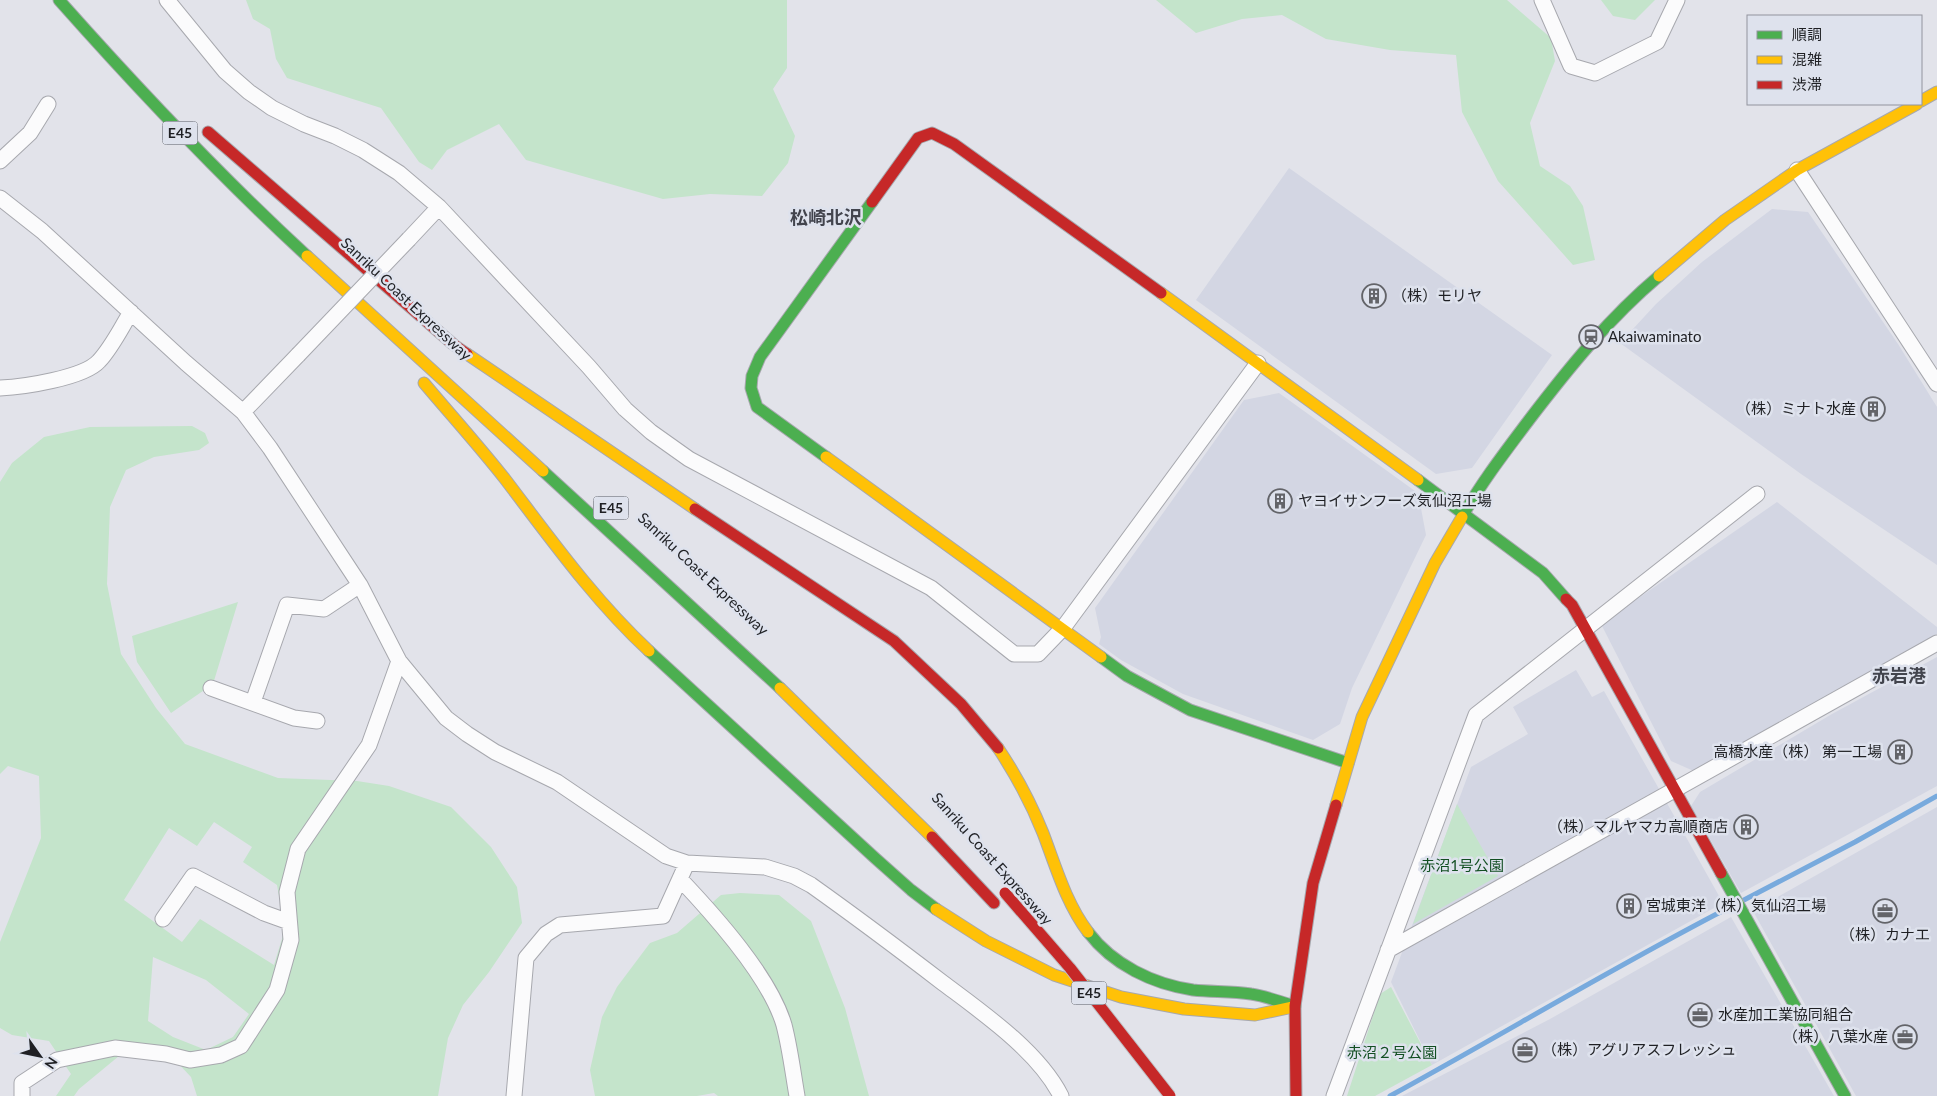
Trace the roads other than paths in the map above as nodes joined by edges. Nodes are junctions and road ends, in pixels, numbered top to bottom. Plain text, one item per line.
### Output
1 (59, 0) edge
2 (167, 0) edge
3 (1542, 0) edge
4 (1677, 0) edge
5 (1937, 92) edge
6 (1922, 100) edge
7 (48, 104) dead end
8 (1915, 105) edge
9 (0, 161) edge
10 (1797, 170) junction
11 (0, 198) edge
12 (440, 207) junction
13 (309, 258) junction
14 (380, 297) dead end
15 (131, 312) junction
16 (399, 356) dead end
17 (1258, 363) junction
18 (418, 377) dead end
19 (1937, 384) edge
20 (0, 388) edge
21 (243, 412) junction
22 (1757, 494) dead end
23 (1464, 512) junction
24 (360, 585) junction
25 (1063, 628) junction
26 (1585, 628) junction
27 (1937, 643) edge
28 (398, 662) junction
29 (211, 688) dead end
30 (253, 702) junction
31 (317, 721) dead end
32 (1348, 763) junction
33 (1676, 790) junction
34 (687, 863) junction
35 (680, 880) junction
36 (1002, 890) dead end
37 (997, 906) dead end
38 (163, 919) dead end
39 (289, 922) junction
40 (1388, 950) junction
41 (1038, 953) dead end
42 (1072, 995) dead end
43 (1295, 1006) junction
44 (22, 1096) edge
45 (514, 1096) edge
46 (797, 1096) edge
47 (1061, 1096) edge
48 (1170, 1096) edge
49 (1296, 1096) edge
50 (1334, 1096) edge
51 (1846, 1096) edge

1 - 13 main road, Sanriku Coast Expressway / E45
2 - 12 street
3 - 4 street
5 - 6 main road
7 - 9 street
8 - 10 main road
10 - 19 street
10 - 23 main road
11 - 15 street
12 - 21 street, bridge
12 - 25 street
13 - 16 main road
13 - 37 main road, Sanriku Coast Expressway / E45
14 - 43 main road, Sanriku Coast Expressway / E45
15 - 20 street
15 - 21 street
17 - 23 main road
17 - 25 street
17 - 25 main road
18 - 43 main road
21 - 24 street
22 - 26 street
23 - 26 main road
23 - 32 main road
24 - 28 street
24 - 30 street
25 - 32 main road
26 - 33 main road
26 - 40 street
27 - 33 street
28 - 34 street
28 - 39 street
29 - 30 street
30 - 31 street
32 - 43 main road
33 - 40 street
33 - 51 main road
34 - 35 street
34 - 47 street
35 - 45 street
35 - 46 street
36 - 48 main road, Sanriku Coast Expressway / E45, bridge
38 - 39 street
39 - 44 street
40 - 50 street
41 - 42 main road, E45
43 - 49 main road

